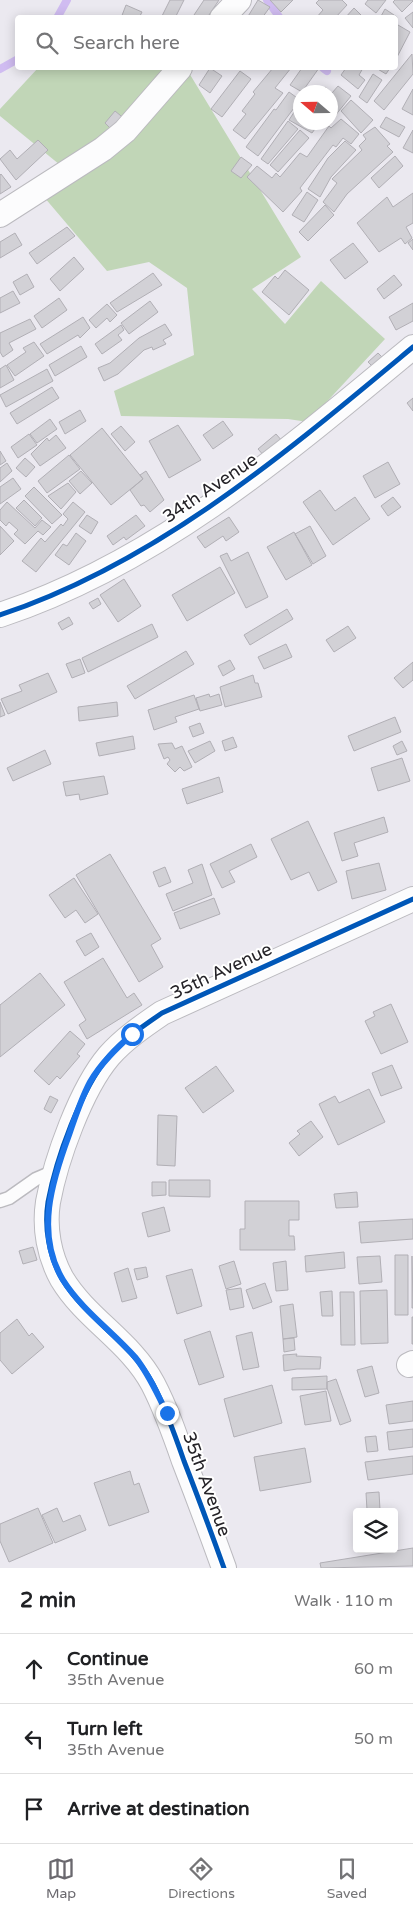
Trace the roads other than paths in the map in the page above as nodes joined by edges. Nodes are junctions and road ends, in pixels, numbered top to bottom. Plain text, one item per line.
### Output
1 (239, 0) edge
2 (225, 15) edge
3 (178, 70) edge
4 (0, 215) edge
5 (413, 347) edge
6 (0, 615) edge
7 (413, 899) edge
8 (57, 1170) junction
9 (0, 1201) edge
10 (224, 1568) edge

1 - 2 street
3 - 4 street
5 - 6 street, 34th Avenue
7 - 8 street, 35th Avenue
8 - 9 lane
8 - 10 street, 35th Avenue

